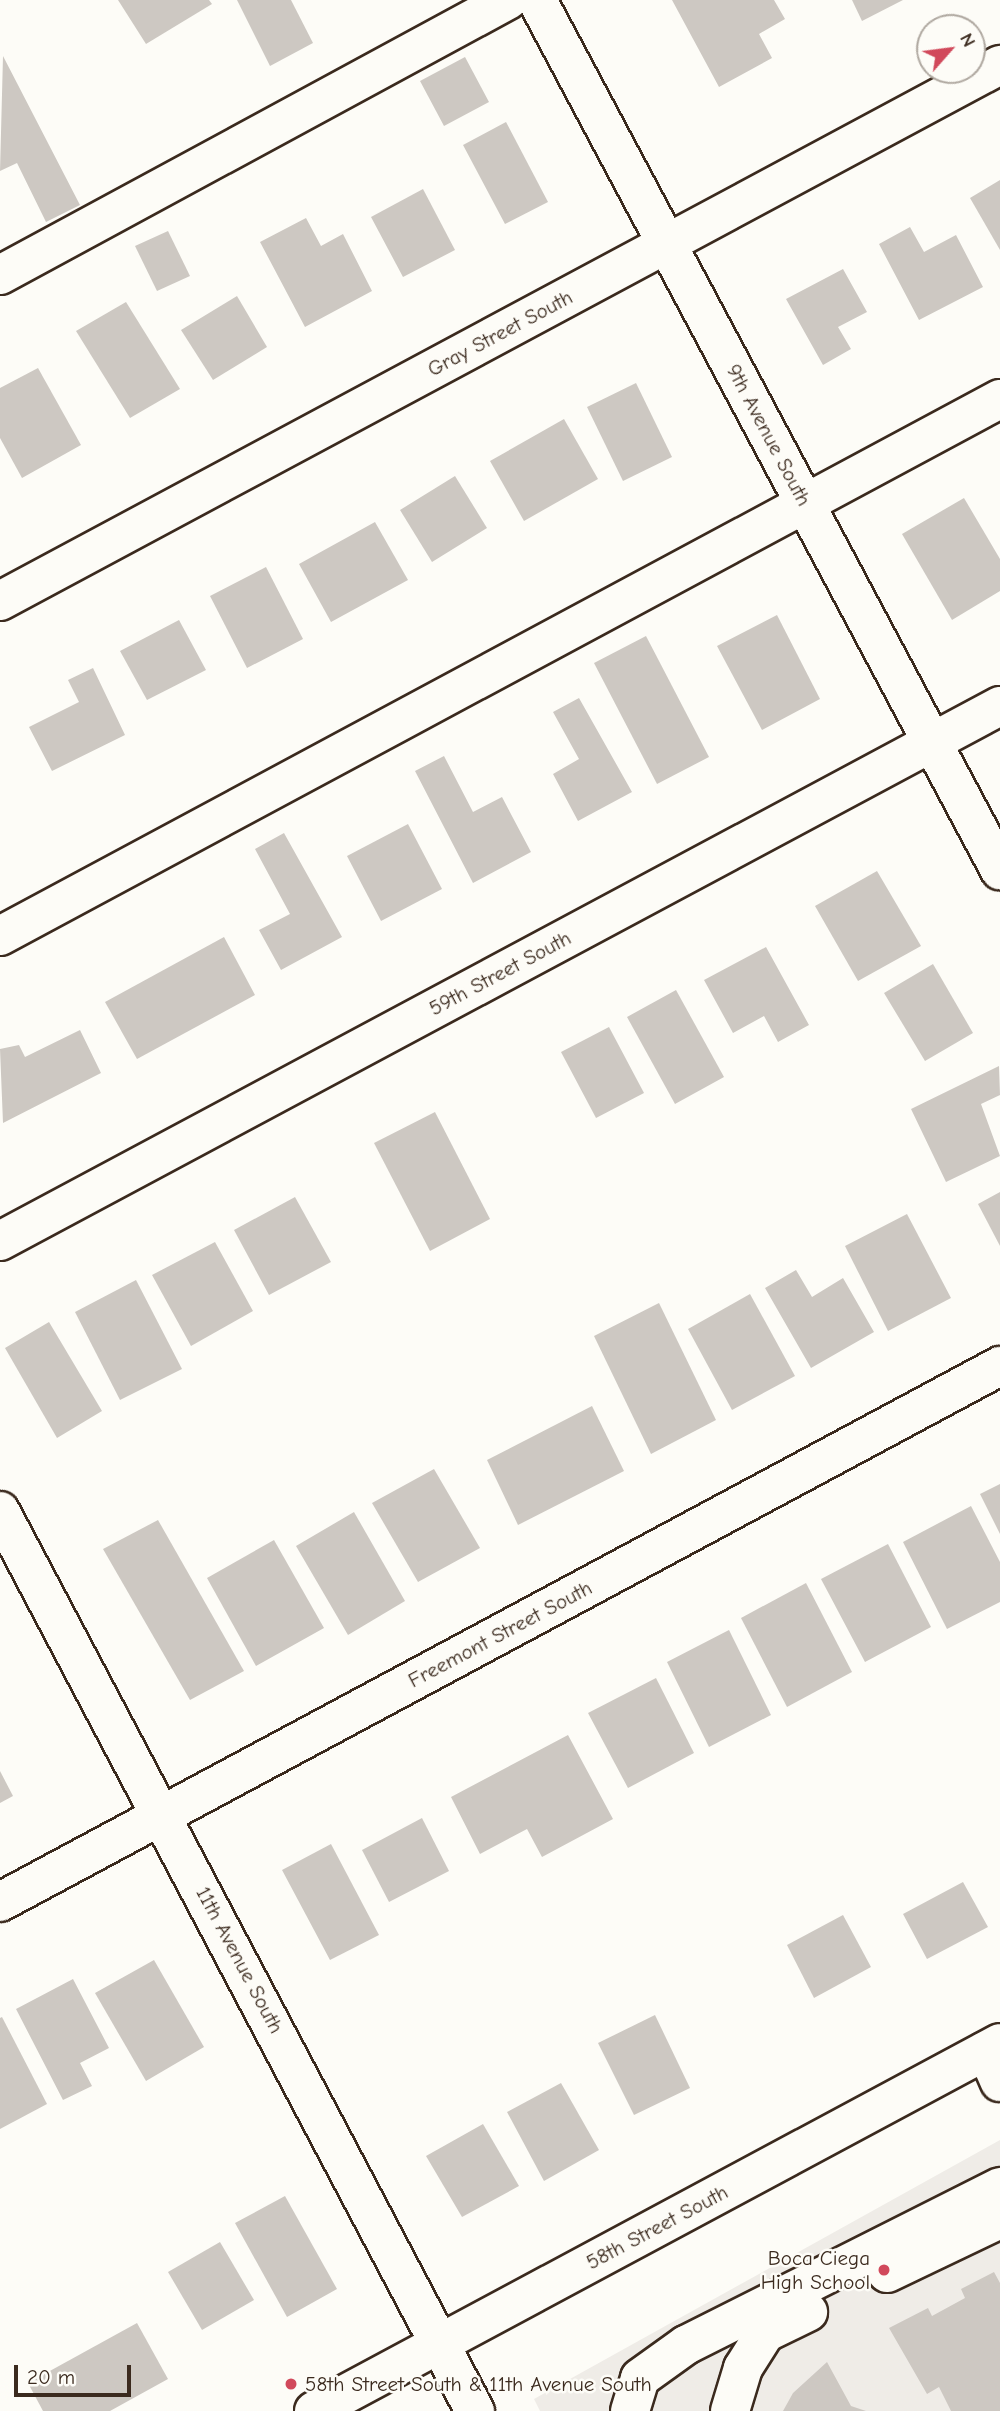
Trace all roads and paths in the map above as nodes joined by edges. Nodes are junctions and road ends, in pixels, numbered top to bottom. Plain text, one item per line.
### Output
1 (508, 0) edge
2 (537, 0) edge
3 (1000, 65) edge
4 (669, 243) junction
5 (0, 275) edge
6 (1000, 399) edge
7 (806, 503) junction
8 (0, 601) edge
9 (1000, 706) edge
10 (931, 743) junction
11 (1000, 870) edge
12 (0, 936) edge
13 (0, 1241) edge
14 (1000, 1366) edge
15 (0, 1511) edge
16 (163, 1814) junction
17 (0, 1902) edge
18 (995, 2059) edge
19 (1000, 2187) edge
20 (1000, 2219) edge
21 (441, 2343) junction
22 (314, 2411) edge
23 (475, 2411) edge
24 (630, 2411) edge
25 (730, 2411) edge

1 - 5 street
2 - 4 street, 9th Avenue South
3 - 4 street, Gray Street South
4 - 7 street, 9th Avenue South
4 - 8 street, Gray Street South
6 - 7 street
7 - 10 street, 9th Avenue South
7 - 12 street
9 - 10 street, 59th Street South
10 - 11 street, 9th Avenue South
10 - 13 street, 59th Street South
14 - 16 street, Freemont Street South
15 - 16 street, 11th Avenue South
16 - 17 street, Freemont Street South
16 - 21 street, 11th Avenue South
18 - 21 street, 58th Street South
19 - 24 street
20 - 25 street
21 - 22 street, 58th Street South
21 - 23 street, 11th Avenue South

